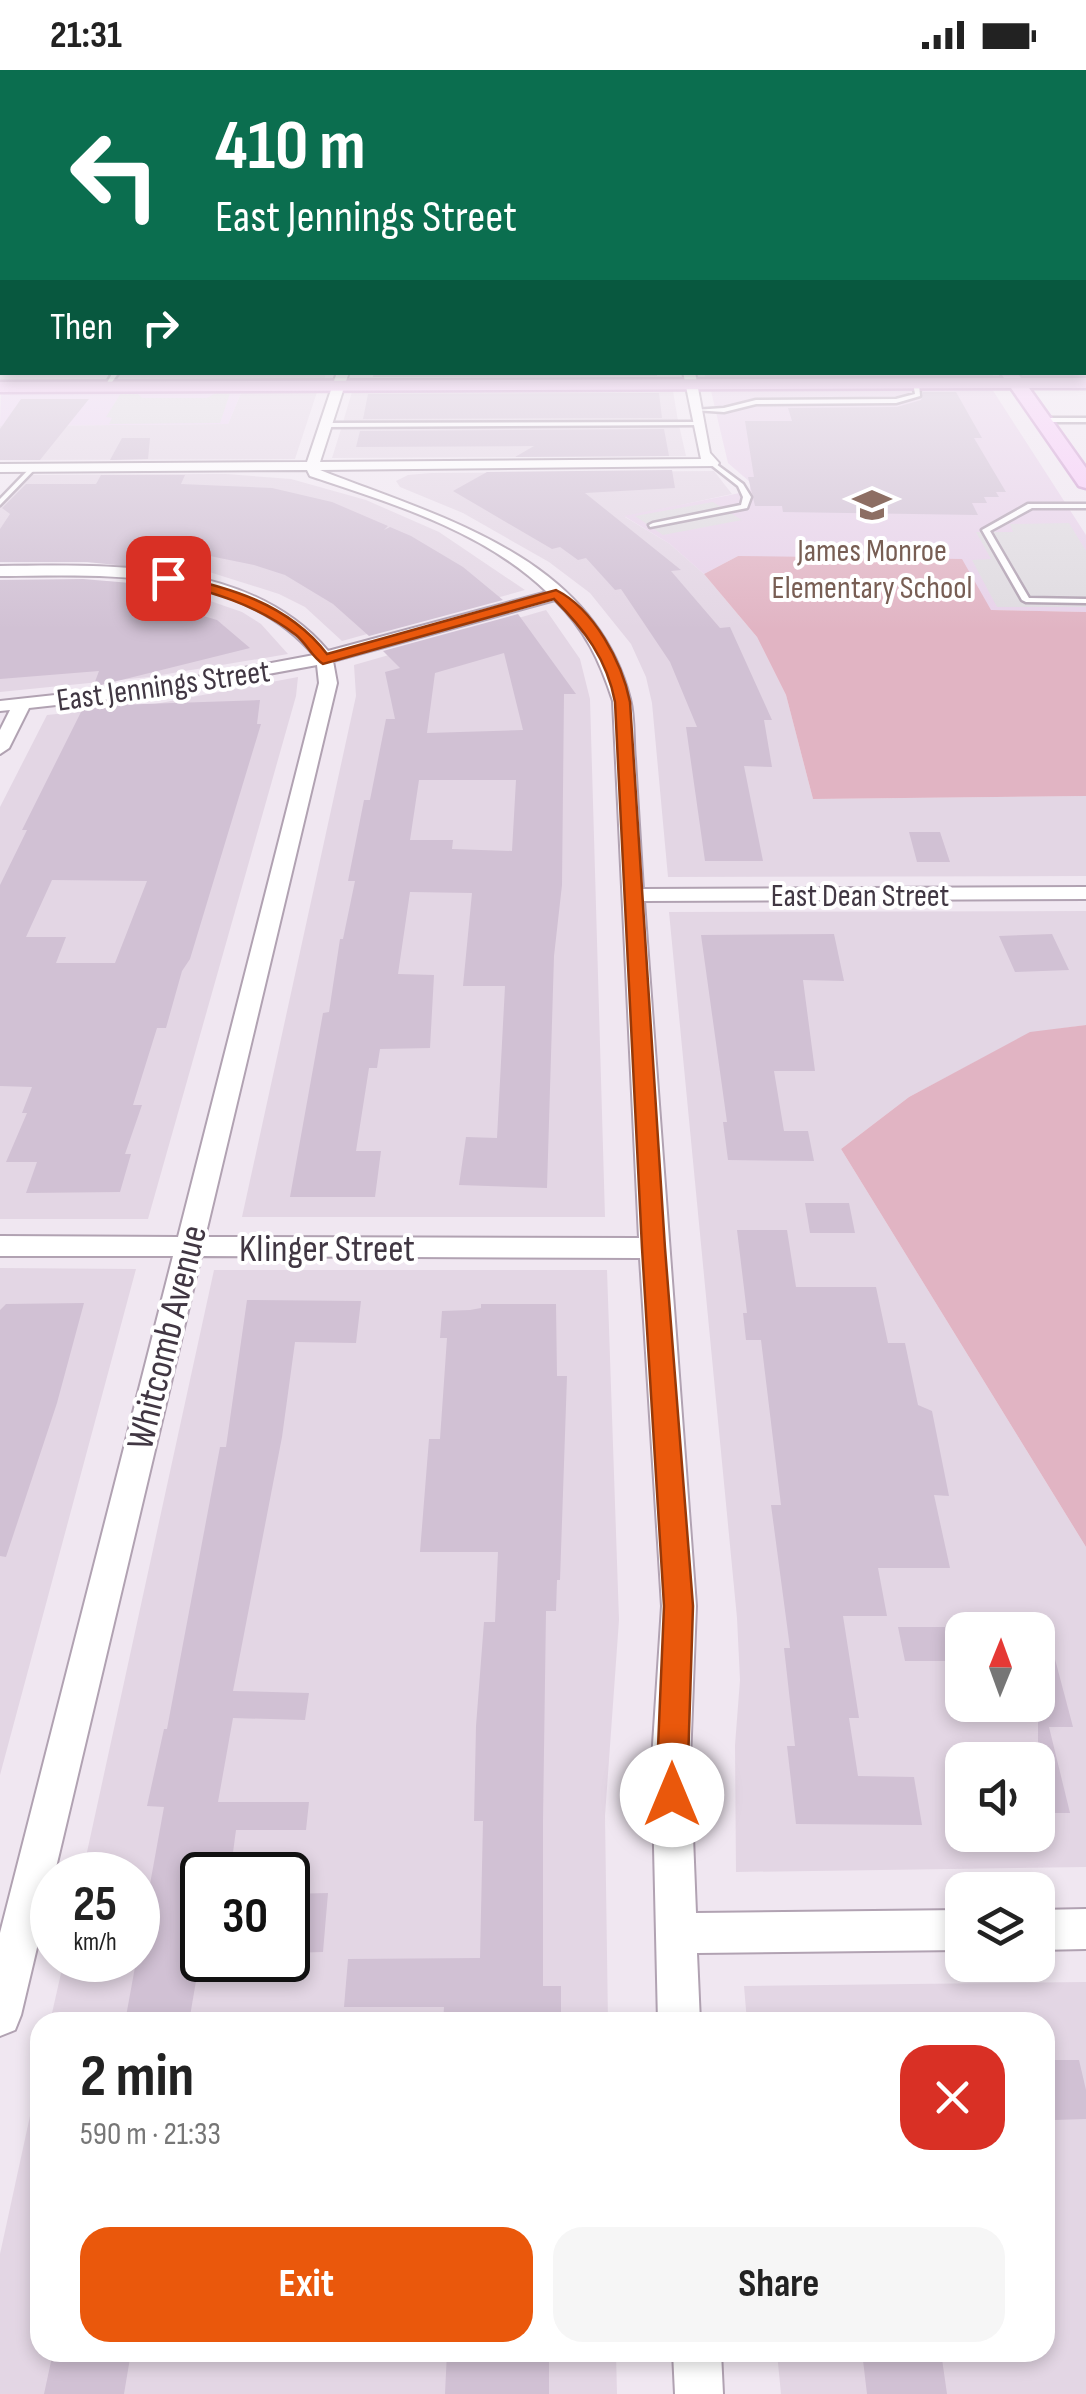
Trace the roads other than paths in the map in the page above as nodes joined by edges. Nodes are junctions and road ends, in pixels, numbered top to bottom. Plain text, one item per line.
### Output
1 (330, 413) edge
2 (697, 413) edge
3 (711, 413) edge
4 (1037, 413) edge
5 (698, 417) junction
6 (1042, 420) junction
7 (1086, 420) edge
8 (326, 425) junction
9 (712, 463) junction
10 (1079, 463) edge
11 (401, 466) junction
12 (312, 467) junction
13 (0, 468) edge
14 (33, 468) junction
15 (1086, 482) edge
16 (364, 487) junction
17 (0, 502) edge
18 (1086, 506) edge
19 (653, 525) dead end
20 (0, 571) edge
21 (556, 594) junction
22 (1086, 601) edge
23 (323, 660) junction
24 (22, 704) junction
25 (0, 706) edge
26 (0, 748) edge
27 (1086, 893) edge
28 (634, 894) junction
29 (0, 1246) edge
30 (188, 1248) junction
31 (653, 1248) junction
32 (1086, 1929) edge
33 (945, 1930) edge
34 (1055, 1930) edge
35 (674, 1933) junction
36 (678, 2012) edge
37 (0, 2015) edge
38 (697, 2362) edge
39 (699, 2394) edge

1 - 8 street
2 - 5 street
3 - 5 lane
4 - 6 street
5 - 8 lane
5 - 9 street
6 - 7 lane
6 - 10 street
8 - 12 street
9 - 11 street
9 - 19 lane
10 - 15 street
11 - 12 street
11 - 16 street
12 - 14 street
12 - 16 street
13 - 14 street
14 - 17 lane
16 - 21 street
18 - 22 lane
20 - 23 street
21 - 23 street, East Jennings Street
21 - 28 street
23 - 24 street, East Jennings Street
23 - 30 street, Whitcomb Avenue
24 - 25 street, East Jennings Street
24 - 26 street
27 - 28 street, East Dean Street
28 - 31 street
29 - 30 street, Klinger Street
30 - 31 street, Klinger Street
30 - 37 street, Whitcomb Avenue
31 - 35 street
32 - 34 street
33 - 35 street
35 - 36 street
38 - 39 street

